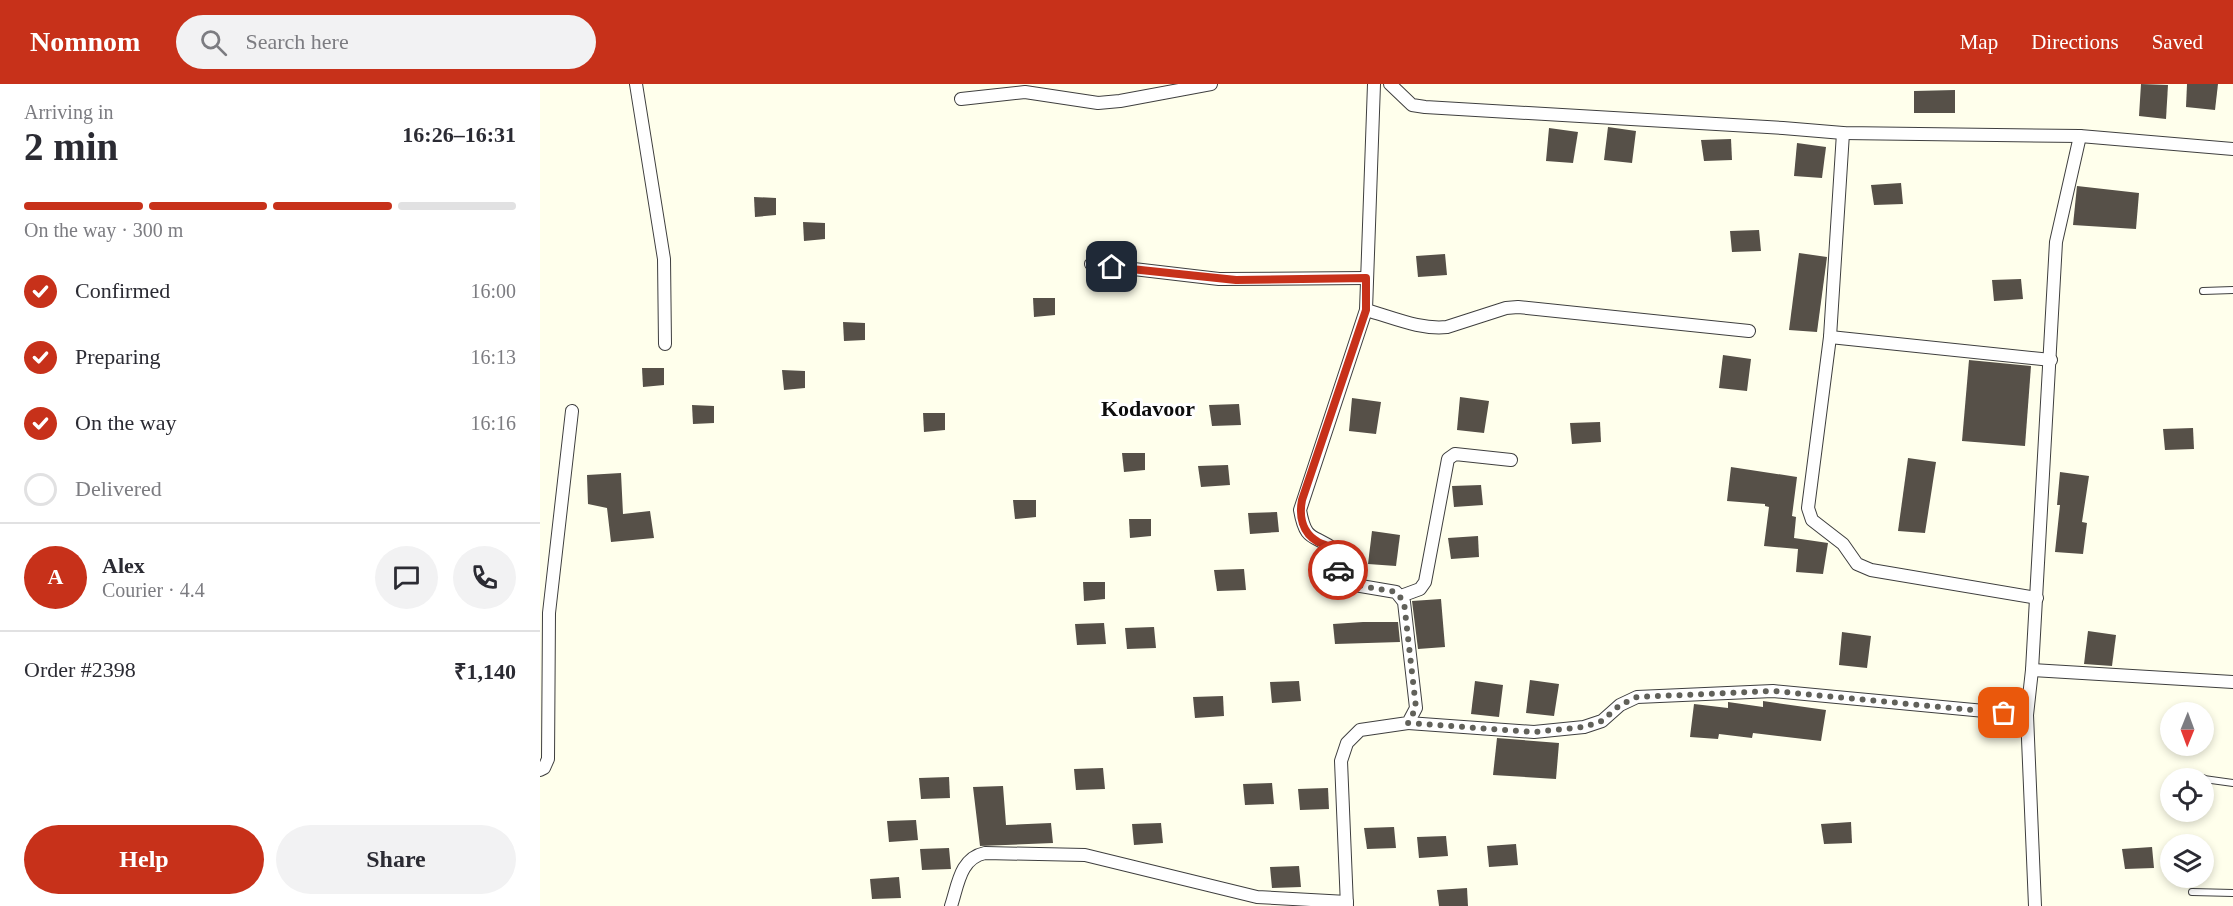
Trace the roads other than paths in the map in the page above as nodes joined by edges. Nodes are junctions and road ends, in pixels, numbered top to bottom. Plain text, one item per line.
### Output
1 (636, 84) edge
2 (1211, 84) edge
3 (1374, 84) edge
4 (1390, 84) edge
5 (961, 99) dead end
6 (1843, 133) junction
7 (2079, 136) junction
8 (2233, 149) edge
9 (1091, 264) dead end
10 (1366, 278) junction
11 (2233, 290) edge
12 (2203, 291) dead end
13 (1366, 310) junction
14 (1749, 331) dead end
15 (1830, 337) junction
16 (665, 344) dead end
17 (2051, 360) junction
18 (572, 411) dead end
19 (1511, 460) dead end
20 (1401, 596) junction
21 (2037, 598) junction
22 (2032, 670) junction
23 (2233, 682) edge
24 (2027, 715) junction
25 (1408, 723) junction
26 (540, 770) edge
27 (2214, 780) edge
28 (2233, 783) edge
29 (2192, 892) dead end
30 (2233, 893) edge
31 (1347, 904) edge
32 (951, 906) edge
33 (2035, 906) edge

1 - 16 street
2 - 5 street
3 - 10 street
4 - 6 street
6 - 7 street
6 - 15 street
7 - 8 street
7 - 17 street
9 - 10 street
10 - 13 street
11 - 12 lane
13 - 14 street
13 - 20 street
15 - 17 street
15 - 21 street
17 - 21 street
18 - 26 street
19 - 20 street
20 - 25 street
21 - 22 street
22 - 23 street
22 - 24 street
24 - 25 street
24 - 33 street
25 - 31 street
27 - 28 lane
29 - 30 lane
31 - 32 street

